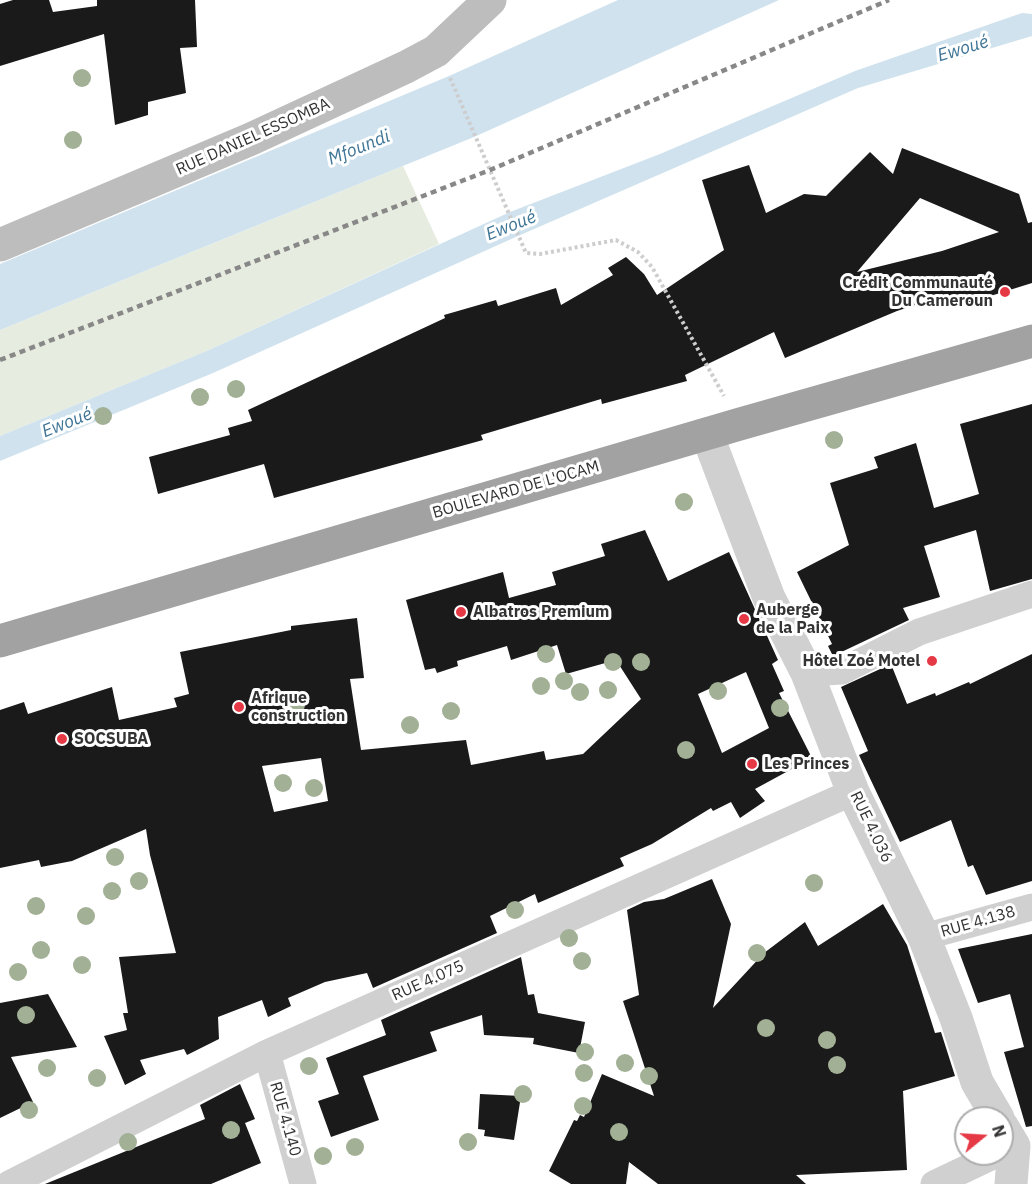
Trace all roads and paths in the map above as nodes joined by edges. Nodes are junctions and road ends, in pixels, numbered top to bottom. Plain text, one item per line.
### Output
1 (490, 0) edge
2 (449, 76) dead end
3 (0, 245) edge
4 (1032, 341) edge
5 (740, 424) junction
6 (707, 434) junction
7 (1032, 594) edge
8 (0, 641) edge
9 (807, 673) junction
10 (853, 792) junction
11 (1032, 907) edge
12 (924, 937) junction
13 (267, 1053) junction
14 (991, 1106) edge
15 (968, 1166) edge
16 (1010, 1166) edge
17 (9, 1184) edge
18 (303, 1184) edge
19 (934, 1184) edge
20 (1011, 1184) edge

1 - 3 main road, RUE DANIEL ESSOMBA
2 - 5 path
4 - 5 highway, BOULEVARD DE L'OCAM
5 - 6 highway, BOULEVARD DE L'OCAM
6 - 8 highway, BOULEVARD DE L'OCAM
6 - 9 street, RUE 4.036
7 - 9 street
9 - 10 street, RUE 4.036
10 - 12 street, RUE 4.036
10 - 13 street, RUE 4.075
11 - 12 street, RUE 4.138
12 - 14 street, RUE 4.036
13 - 17 street, RUE 4.075
13 - 18 street, RUE 4.140
15 - 19 street
16 - 20 street

